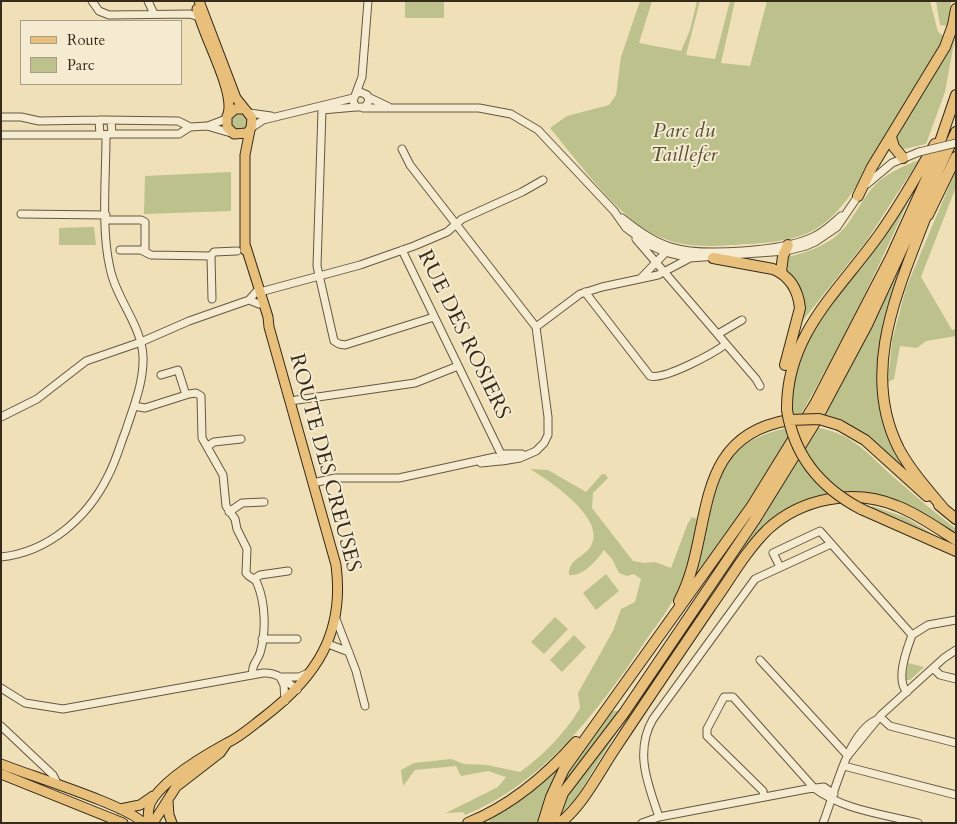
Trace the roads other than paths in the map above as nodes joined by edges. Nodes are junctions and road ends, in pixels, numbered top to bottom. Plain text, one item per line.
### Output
1 (92, 1) edge
2 (148, 1) edge
3 (197, 1) edge
4 (368, 1) edge
5 (956, 9) edge
6 (154, 14) junction
7 (198, 16) junction
8 (211, 31) junction
9 (362, 77) junction
10 (367, 95) junction
11 (956, 95) edge
12 (354, 96) junction
13 (389, 107) junction
14 (360, 108) junction
15 (322, 110) junction
16 (247, 111) junction
17 (300, 112) junction
18 (1, 117) edge
19 (227, 117) junction
20 (276, 117) junction
21 (99, 120) junction
22 (111, 121) junction
23 (947, 124) junction
24 (207, 126) junction
25 (190, 127) junction
26 (251, 129) junction
27 (956, 132) edge
28 (235, 134) junction
29 (1, 135) edge
30 (106, 135) junction
31 (891, 137) junction
32 (956, 143) edge
33 (402, 149) dead end
34 (245, 155) junction
35 (956, 157) edge
36 (903, 158) junction
37 (543, 180) dead end
38 (858, 196) junction
39 (614, 211) junction
40 (21, 214) dead end
41 (106, 218) junction
42 (457, 224) junction
43 (626, 228) junction
44 (919, 234) junction
45 (787, 248) junction
46 (120, 250) dead end
47 (402, 250) junction
48 (237, 251) dead end
49 (669, 251) junction
50 (145, 252) junction
51 (211, 256) junction
52 (690, 258) junction
53 (713, 258) junction
54 (656, 262) junction
55 (674, 267) junction
56 (665, 272) junction
57 (781, 272) junction
58 (319, 276) junction
59 (640, 278) junction
60 (258, 292) junction
61 (585, 292) junction
62 (212, 299) dead end
63 (249, 300) junction
64 (259, 304) junction
65 (434, 317) junction
66 (742, 320) dead end
67 (269, 327) junction
68 (536, 327) junction
69 (718, 334) junction
70 (141, 342) junction
71 (726, 344) junction
72 (458, 366) junction
73 (161, 375) dead end
74 (760, 386) dead end
75 (186, 395) junction
76 (290, 401) junction
77 (134, 406) junction
78 (788, 415) junction
79 (1, 417) edge
80 (241, 439) dead end
81 (208, 446) junction
82 (499, 457) junction
83 (313, 482) junction
84 (264, 502) dead end
85 (944, 509) junction
86 (229, 512) junction
87 (956, 519) edge
88 (956, 540) edge
89 (831, 544) junction
90 (956, 551) edge
91 (746, 556) junction
92 (1, 557) edge
93 (780, 567) junction
94 (288, 571) dead end
95 (254, 579) junction
96 (336, 619) junction
97 (956, 620) edge
98 (667, 624) junction
99 (912, 635) junction
100 (297, 638) dead end
101 (262, 639) junction
102 (328, 644) junction
103 (956, 650) edge
104 (349, 652) junction
105 (760, 660) dead end
106 (315, 668) junction
107 (933, 668) junction
108 (253, 675) junction
109 (280, 677) junction
110 (956, 679) edge
111 (2, 690) edge
112 (297, 690) junction
113 (907, 692) junction
114 (285, 701) junction
115 (365, 706) dead end
116 (605, 710) junction
117 (624, 713) junction
118 (878, 718) junction
119 (1, 726) edge
120 (227, 743) junction
121 (956, 743) edge
122 (849, 754) junction
123 (1, 764) edge
124 (844, 766) junction
125 (1, 774) edge
126 (838, 782) junction
127 (58, 785) junction
128 (824, 787) junction
129 (814, 788) junction
130 (956, 795) edge
131 (156, 796) junction
132 (764, 797) junction
133 (833, 797) junction
134 (168, 800) junction
135 (119, 809) junction
136 (659, 817) junction
137 (124, 823) edge
138 (143, 823) edge
139 (148, 823) edge
140 (153, 823) edge
141 (172, 823) edge
142 (468, 823) edge
143 (543, 823) edge
144 (552, 823) edge
145 (560, 823) edge
146 (642, 823) edge
147 (823, 823) edge
148 (918, 823) edge

1 - 6 street
2 - 6 street
3 - 7 main road
3 - 8 main road
4 - 9 street
5 - 31 highway
6 - 7 street
7 - 8 street
7 - 19 main road
8 - 16 main road
9 - 10 street
9 - 12 street
10 - 12 street
10 - 13 street
10 - 14 street
11 - 23 highway
12 - 14 street
12 - 17 street
13 - 14 street
13 - 39 street
14 - 15 street
15 - 17 street
15 - 58 street
16 - 19 main road
16 - 20 street
16 - 26 main road
17 - 20 street
18 - 21 street
19 - 24 street
19 - 28 main road
20 - 26 street
21 - 22 street
21 - 30 street
22 - 25 street
22 - 30 street
23 - 78 highway
23 - 98 highway
24 - 25 street
24 - 28 street
25 - 30 street
26 - 28 main road
26 - 34 main road, ROUTE DES CREUSES
27 - 44 highway
27 - 117 highway
28 - 34 main road, ROUTE DES CREUSES
29 - 30 street
30 - 41 street
31 - 36 highway
31 - 38 highway
32 - 36 street, bridge
33 - 42 street
34 - 60 main road, ROUTE DES CREUSES
35 - 44 highway
36 - 38 street
37 - 42 street
38 - 45 street
39 - 43 street
39 - 49 street
40 - 41 street
41 - 50 street
41 - 70 street
42 - 47 street
42 - 68 street
43 - 49 street
43 - 54 street
44 - 85 highway
45 - 49 street
45 - 53 street
45 - 57 highway
46 - 50 street
47 - 58 street
47 - 65 street, RUE DES ROSIERS
48 - 51 street
49 - 52 street
49 - 54 street
49 - 55 street
50 - 51 street
51 - 62 street
52 - 53 street
52 - 55 street
53 - 57 highway
54 - 56 street
54 - 59 street
55 - 56 street
56 - 59 street
56 - 69 street
57 - 78 highway
58 - 60 street
58 - 65 street
59 - 61 street
60 - 63 street
60 - 64 main road, ROUTE DES CREUSES
60 - 67 main road, ROUTE DES CREUSES
61 - 68 street
61 - 71 street
63 - 64 street
63 - 70 street
64 - 67 main road, ROUTE DES CREUSES
65 - 72 street, RUE DES ROSIERS
66 - 69 street
67 - 76 main road, ROUTE DES CREUSES
68 - 82 street
69 - 71 street
70 - 77 street
70 - 79 street
71 - 74 street
72 - 76 street
72 - 82 street, RUE DES ROSIERS
73 - 75 street
75 - 77 street
75 - 81 street
76 - 83 main road, ROUTE DES CREUSES
77 - 92 street
78 - 85 highway, bridge
78 - 90 highway, bridge
78 - 98 highway
80 - 81 street
81 - 86 street
82 - 83 street
83 - 96 main road, ROUTE DES CREUSES
84 - 86 street
85 - 87 highway
86 - 95 street
88 - 91 highway
89 - 93 street
89 - 93 street
89 - 99 street
91 - 117 highway
91 - 145 highway
93 - 136 street
94 - 95 street
95 - 101 street
96 - 102 main road, ROUTE DES CREUSES
96 - 104 street
97 - 99 street
98 - 116 highway
99 - 113 street
100 - 101 street
101 - 108 street
102 - 104 street
102 - 106 main road, ROUTE DES CREUSES
103 - 107 street
104 - 115 street
105 - 122 street
106 - 109 street
106 - 112 main road, ROUTE DES CREUSES
107 - 110 street
107 - 113 street
108 - 109 street
108 - 111 street
109 - 112 street
109 - 114 street
112 - 114 main road, ROUTE DES CREUSES
113 - 118 street
114 - 120 main road, ROUTE DES CREUSES
116 - 142 highway
116 - 143 highway
117 - 144 highway
118 - 121 street
118 - 122 street
119 - 127 street
120 - 131 main road, ROUTE DES CREUSES
120 - 134 main road, ROUTE DES CREUSES
122 - 124 street
123 - 127 main road
124 - 126 street
124 - 130 street
125 - 137 main road
126 - 128 street
126 - 133 street
127 - 135 main road
128 - 129 street
128 - 133 street
129 - 132 street
129 - 132 street
129 - 133 street
131 - 135 main road, ROUTE DES CREUSES
131 - 139 main road, ROUTE DES CREUSES
132 - 136 street
133 - 147 street
133 - 148 street
134 - 140 main road, ROUTE DES CREUSES
134 - 141 main road
135 - 138 main road
136 - 146 street

